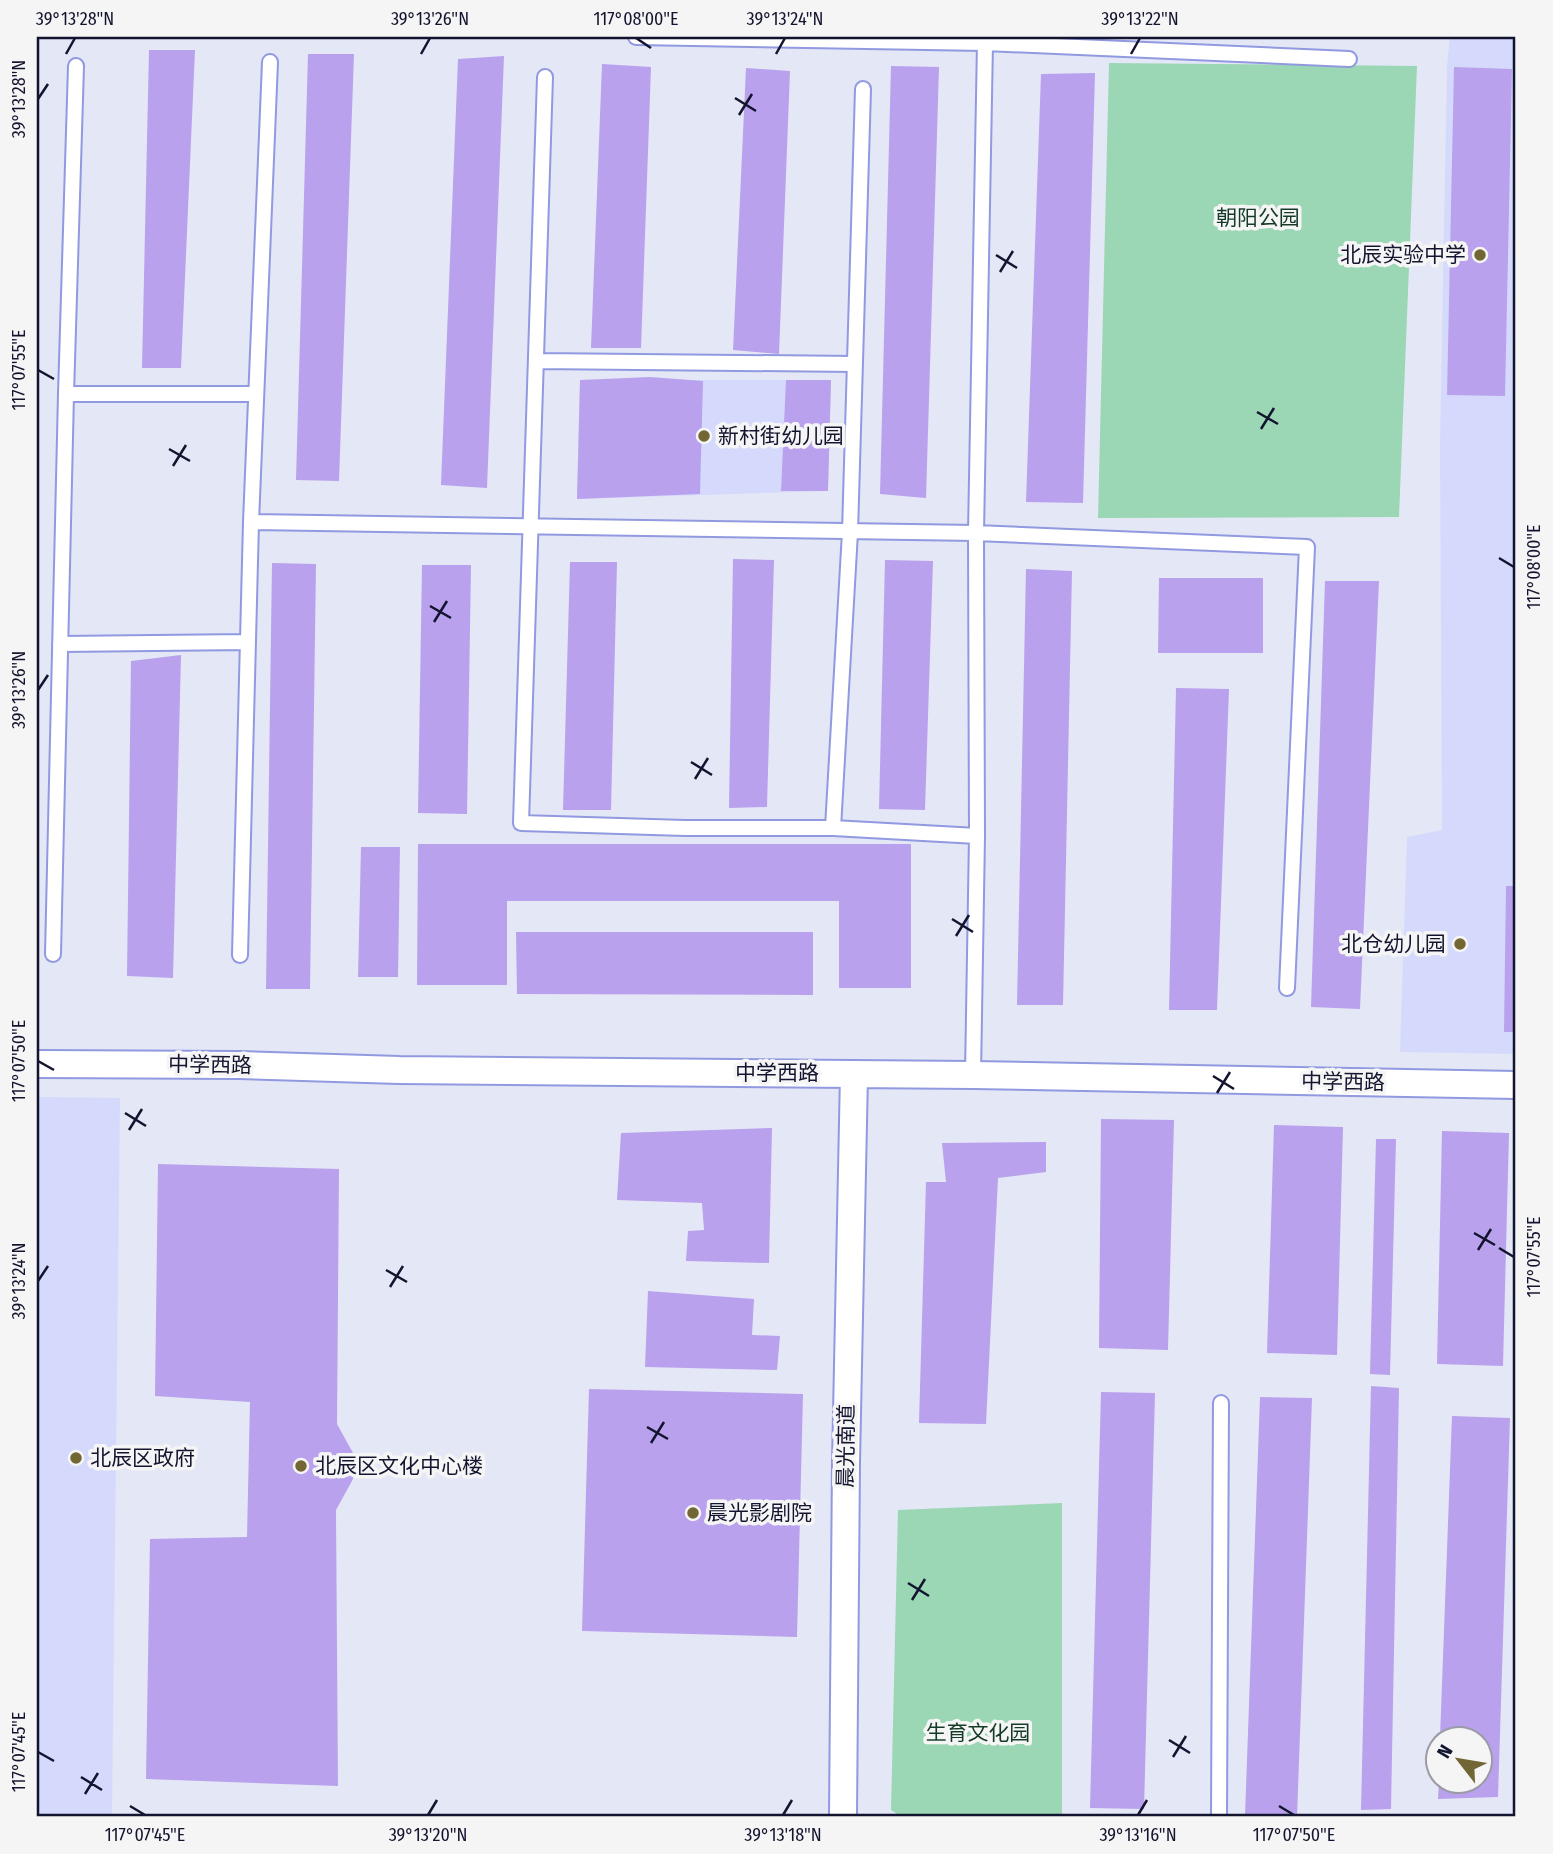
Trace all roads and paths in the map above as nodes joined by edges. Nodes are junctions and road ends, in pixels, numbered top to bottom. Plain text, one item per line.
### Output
1 (636, 37) edge
2 (985, 43) junction
3 (1349, 59) dead end
4 (270, 62) dead end
5 (76, 66) dead end
6 (545, 77) dead end
7 (863, 89) dead end
8 (537, 361) junction
9 (855, 364) junction
10 (66, 394) junction
11 (256, 394) junction
12 (251, 522) junction
13 (531, 526) junction
14 (850, 532) junction
15 (976, 533) junction
16 (248, 642) junction
17 (60, 644) junction
18 (833, 828) junction
19 (977, 836) junction
20 (53, 954) dead end
21 (240, 955) dead end
22 (1287, 988) dead end
23 (37, 1064) edge
24 (854, 1074) junction
25 (973, 1075) junction
26 (1516, 1085) edge
27 (1221, 1403) dead end
28 (843, 1817) edge
29 (1219, 1817) edge

1 - 2 lane
2 - 3 lane
2 - 15 lane
4 - 11 lane
5 - 10 lane
6 - 8 lane
7 - 9 lane
8 - 9 lane
8 - 13 lane
9 - 14 lane
10 - 11 lane
10 - 17 lane
11 - 12 lane
12 - 13 lane
12 - 16 lane
13 - 14 lane
13 - 18 lane
14 - 15 lane
14 - 18 lane
15 - 19 lane
15 - 22 lane
16 - 17 lane
16 - 21 lane
17 - 20 lane
18 - 19 lane
19 - 25 lane
23 - 24 street, 中学西路
24 - 25 street, 中学西路
24 - 28 street, 晨光南道
25 - 26 street, 中学西路
27 - 29 lane

